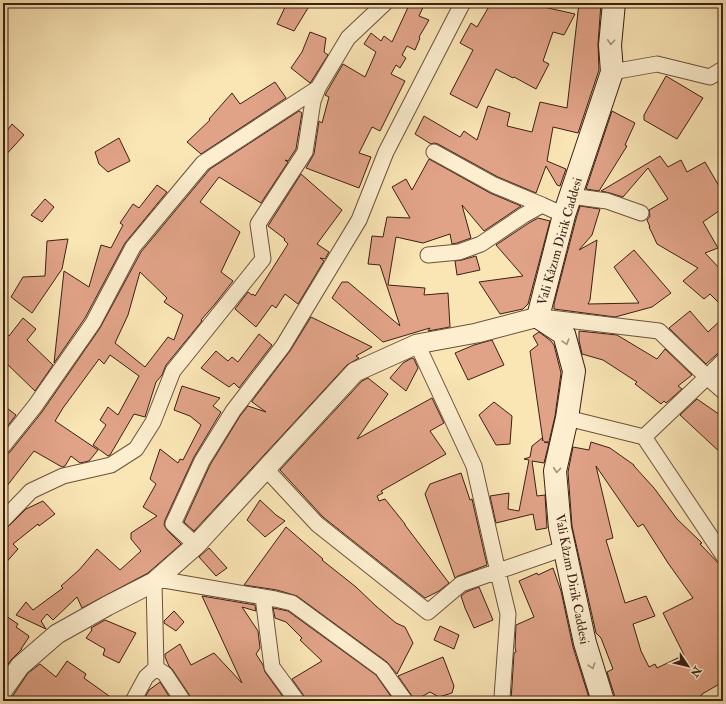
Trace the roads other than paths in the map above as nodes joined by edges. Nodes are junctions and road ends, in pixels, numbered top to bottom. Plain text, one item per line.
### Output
1 (385, 3) edge
2 (463, 3) edge
3 (614, 3) edge
4 (723, 69) edge
5 (612, 72) junction
6 (318, 88) junction
7 (434, 152) dead end
8 (568, 205) junction
9 (542, 206) junction
10 (641, 213) dead end
11 (428, 255) dead end
12 (538, 317) junction
13 (417, 344) junction
14 (723, 361) edge
15 (707, 377) junction
16 (723, 391) edge
17 (567, 418) junction
18 (644, 437) junction
19 (3, 446) edge
20 (266, 469) junction
21 (3, 520) edge
22 (196, 546) junction
23 (565, 548) junction
24 (723, 555) edge
25 (498, 572) junction
26 (156, 581) junction
27 (263, 597) junction
28 (156, 668) junction
29 (3, 690) edge
30 (502, 697) dead end
31 (133, 701) edge
32 (183, 701) edge
33 (297, 701) edge
34 (405, 701) edge
35 (603, 701) edge

1 - 6 street
2 - 22 street
3 -> 5 main road, Vali Kâzım Dirik Caddesi
4 - 5 street
5 - 8 main road, Vali Kâzım Dirik Caddesi
6 - 19 street
6 - 21 street
7 - 9 street
8 - 9 street
8 - 10 street
8 - 12 main road, Vali Kâzım Dirik Caddesi
9 - 11 street
12 - 13 street
12 - 15 street
12 -> 17 main road, Vali Kâzım Dirik Caddesi
13 - 20 street
13 - 25 street
14 - 15 street
15 - 16 street
15 - 18 street
17 - 18 street
17 -> 23 main road, Vali Kâzım Dirik Caddesi
18 - 24 street
20 - 22 street
20 - 25 street
22 - 26 street
23 - 25 street
23 -> 35 main road, Vali Kâzım Dirik Caddesi
25 - 30 street
26 - 27 street
26 - 28 street
26 - 29 street
27 - 33 street
27 - 34 street
28 - 31 street
28 - 32 street

